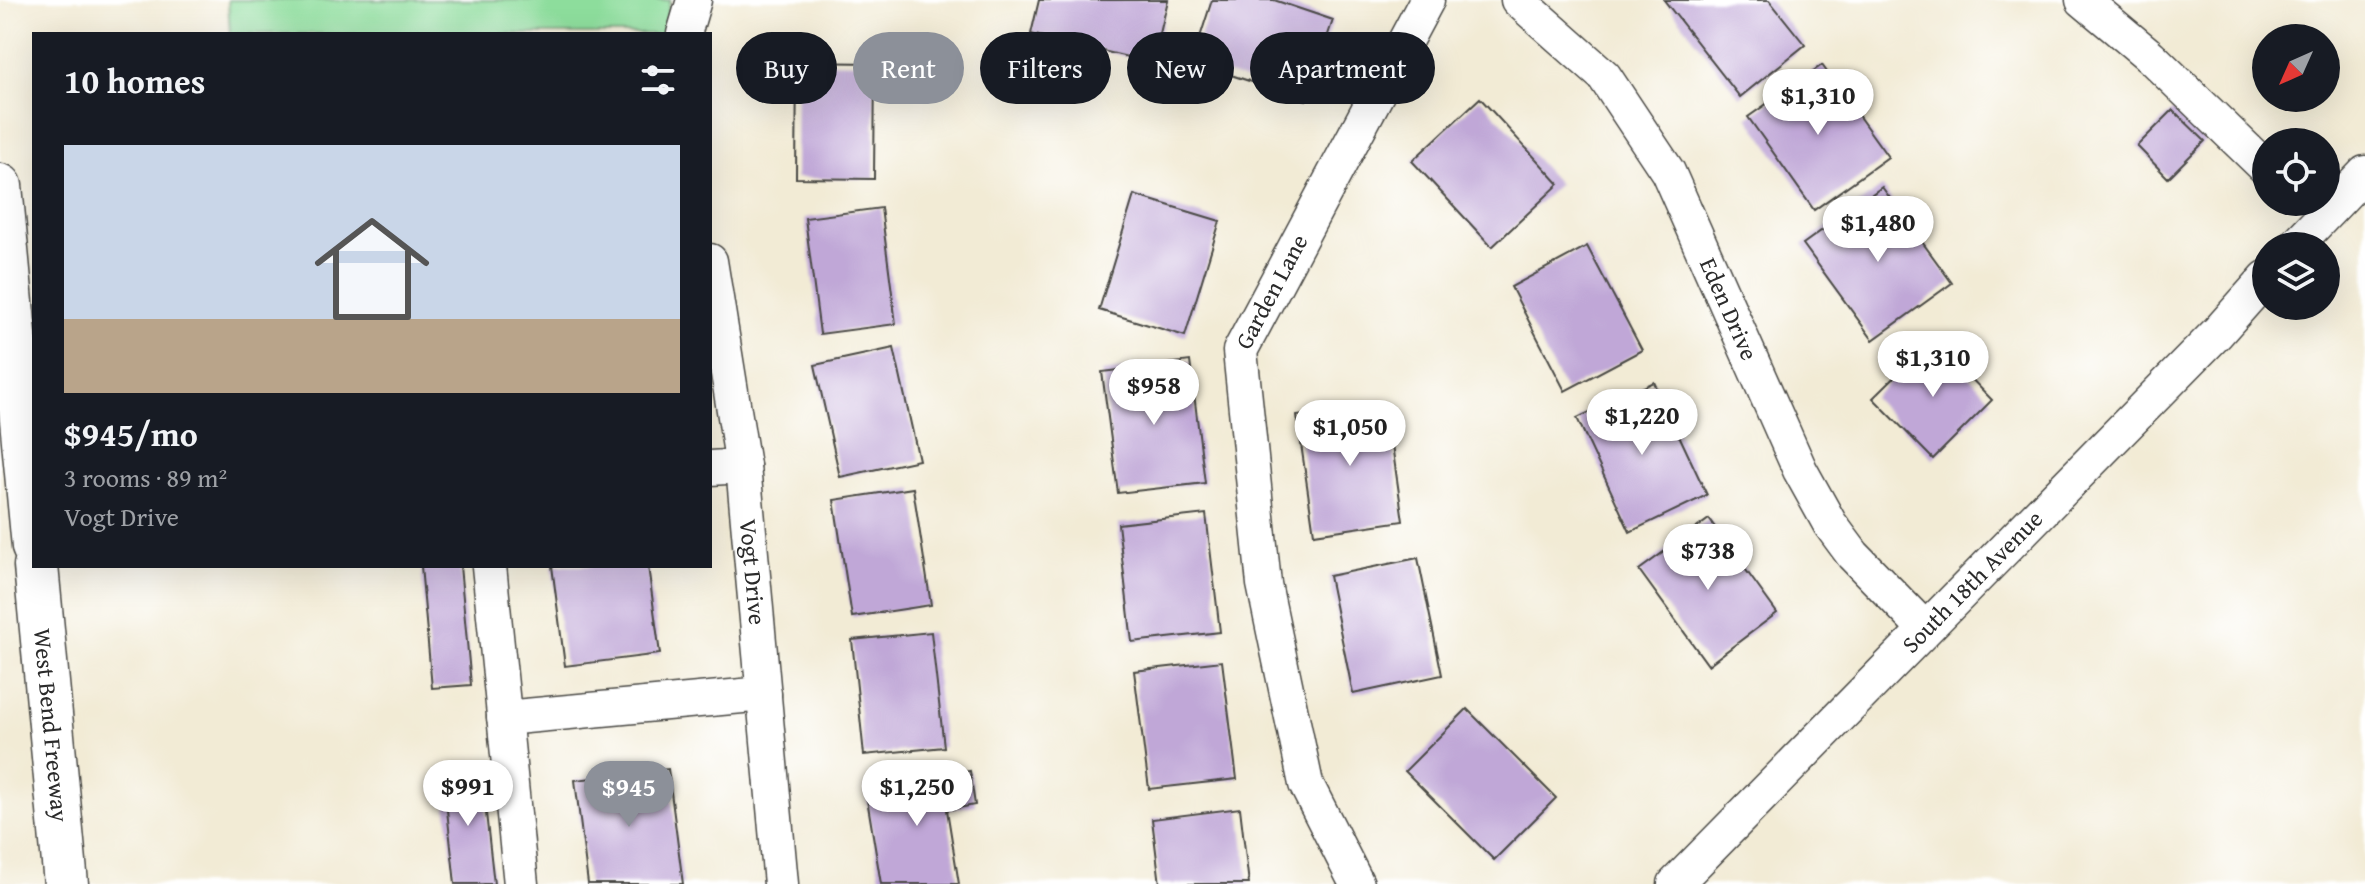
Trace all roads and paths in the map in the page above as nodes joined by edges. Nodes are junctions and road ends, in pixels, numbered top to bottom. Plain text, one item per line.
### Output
1 (694, 0) edge
2 (1427, 0) edge
3 (1518, 0) edge
4 (2083, 0) edge
5 (685, 32) edge
6 (2252, 154) edge
7 (2365, 173) edge
8 (0, 186) edge
9 (2301, 225) edge
10 (712, 287) edge
11 (2252, 294) edge
12 (726, 467) edge
13 (32, 526) edge
14 (36, 568) edge
15 (489, 568) edge
16 (1925, 629) junction
17 (764, 694) junction
18 (504, 718) junction
19 (66, 884) edge
20 (521, 884) edge
21 (781, 884) edge
22 (1357, 884) edge
23 (1675, 884) edge

1 - 5 street
2 - 22 street, Garden Lane
3 - 16 street, Eden Drive
4 - 6 street
7 - 9 street
8 - 13 highway
10 - 12 street, Vogt Drive
11 - 16 street, South 18th Avenue
12 - 17 street, Vogt Drive
14 - 19 highway, West Bend Freeway
15 - 18 street
16 - 23 street, South 18th Avenue
17 - 18 street
17 - 21 street, Vogt Drive
18 - 20 street

